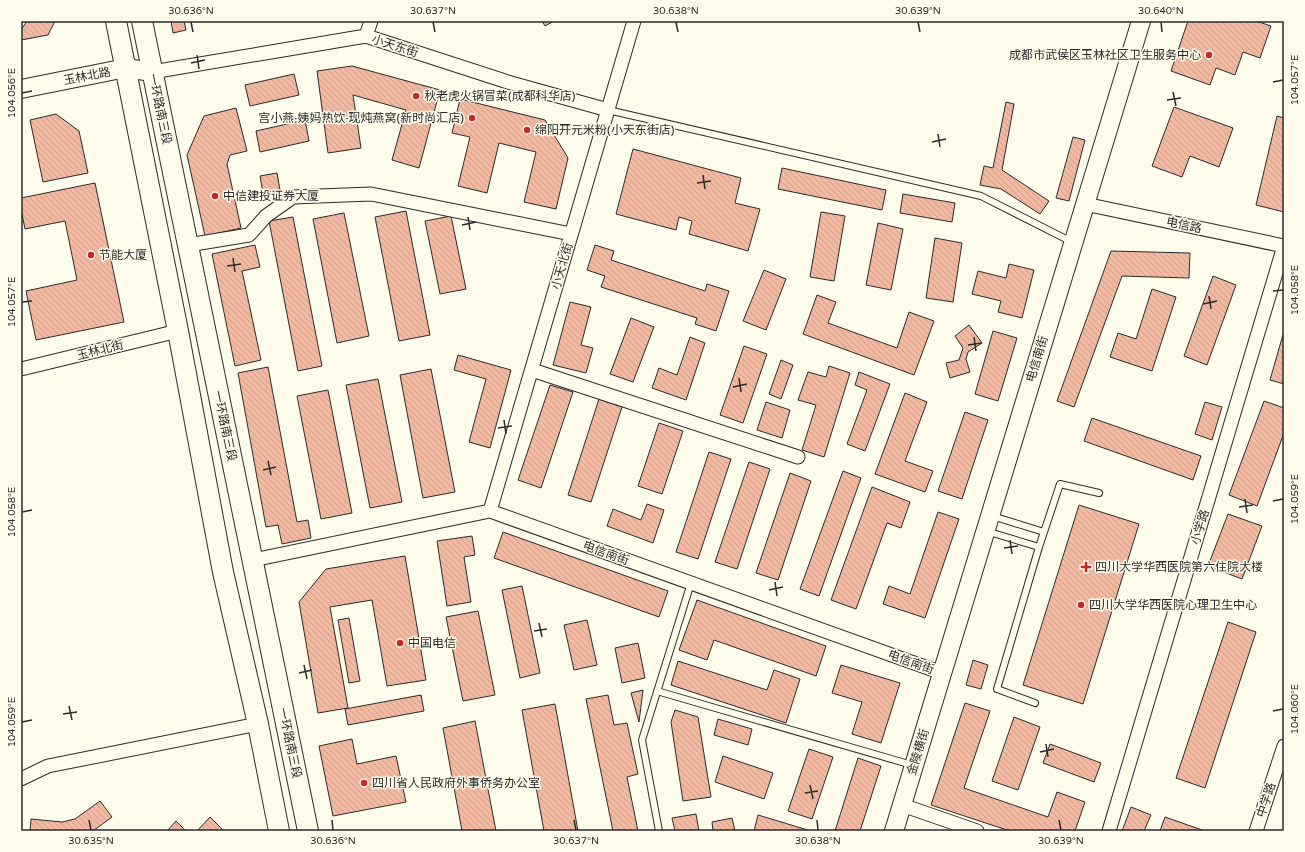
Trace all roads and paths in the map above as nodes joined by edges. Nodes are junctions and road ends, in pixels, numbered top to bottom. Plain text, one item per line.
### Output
1 (116, 21) edge
2 (142, 21) edge
3 (371, 21) edge
4 (634, 21) edge
5 (1141, 21) edge
6 (366, 36) junction
7 (126, 68) junction
8 (152, 72) junction
9 (21, 89) edge
10 (608, 110) junction
11 (1085, 204) junction
12 (571, 234) junction
13 (1072, 242) junction
14 (1284, 246) edge
15 (190, 254) junction
16 (166, 268) junction
17 (178, 331) junction
18 (21, 369) edge
19 (532, 370) junction
20 (798, 457) dead end
21 (1099, 493) dead end
22 (490, 511) junction
23 (987, 523) junction
24 (1044, 532) junction
25 (1040, 547) junction
26 (253, 560) junction
27 (691, 583) junction
28 (942, 673) junction
29 (657, 691) junction
30 (1036, 703) dead end
31 (258, 724) junction
32 (1284, 746) edge
33 (914, 765) junction
34 (21, 779) edge
35 (901, 808) junction
36 (279, 831) edge
37 (308, 831) edge
38 (660, 831) edge
39 (894, 831) edge
40 (954, 831) edge
41 (977, 831) edge
42 (1109, 831) edge
43 (1256, 831) edge

1 - 7 main road, 一环路南三段
2 - 8 main road, 一环路南三段
3 - 6 street
4 - 10 street, 小天北街
5 - 11 street, 电信南街
6 - 8 street, 小天东街
6 - 10 street, 小天东街
7 - 8 street, 玉林北路
7 - 9 street, 玉林北路
7 - 16 main road, 一环路南三段
8 - 15 main road, 一环路南三段
10 - 12 street, 小天北街
10 - 13 lane
11 - 13 street, 电信南街
11 - 14 street, 电信路
12 - 15 street
12 - 19 street, 小天北街
13 - 23 street, 电信南街
14 - 42 street, 小学路
15 - 16 main road
15 - 26 main road, 一环路南三段
16 - 17 main road, 一环路南三段
17 - 18 street, 玉林北街
17 - 31 main road, 一环路南三段
19 - 20 street
19 - 22 street, 小天北街
21 - 24 lane
22 - 26 street
22 - 27 street, 电信南街
23 - 24 lane
23 - 25 lane
23 - 28 street, 电信南街
24 - 25 lane
25 - 30 lane
26 - 37 main road, 一环路南三段
27 - 28 street, 电信南街
27 - 29 lane
28 - 33 street, 金陵横街
29 - 33 lane
29 - 38 lane
31 - 34 street
31 - 36 main road, 一环路南三段
32 - 43 street, 中学路
33 - 35 street, 金陵横街
35 - 39 street, 金陵横街
35 - 40 street
35 - 41 street

